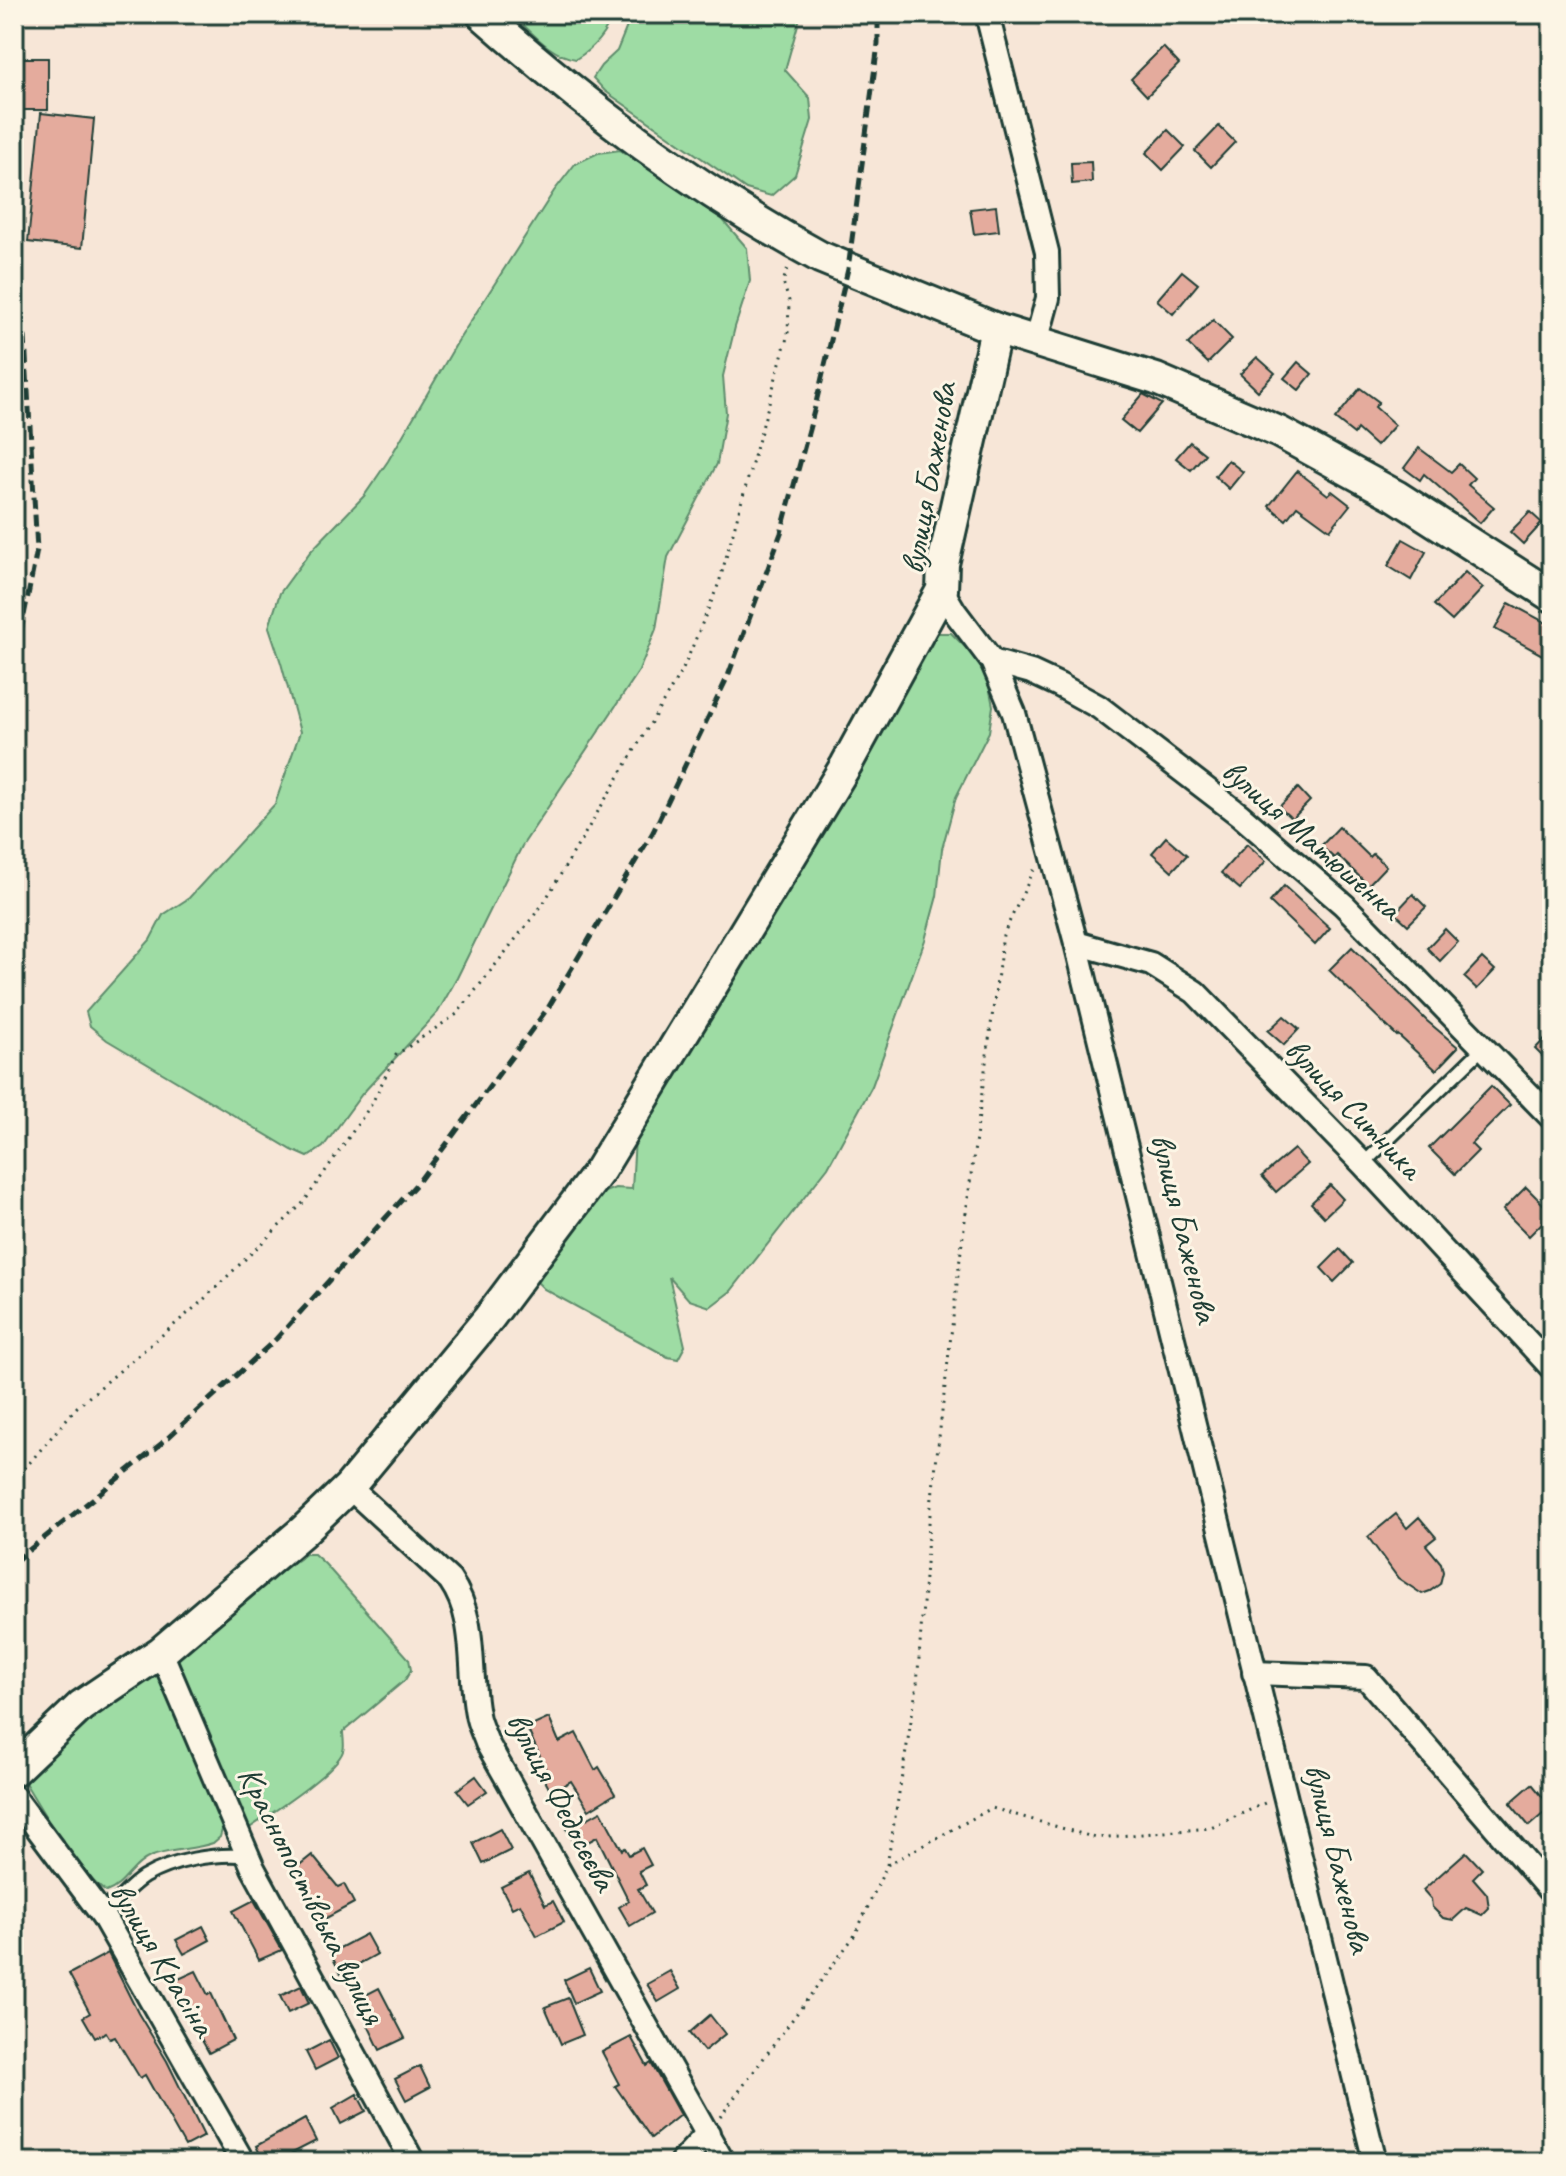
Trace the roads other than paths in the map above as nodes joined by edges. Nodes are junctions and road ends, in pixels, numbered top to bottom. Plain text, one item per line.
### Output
1 (482, 14) edge
2 (987, 14) edge
3 (996, 329) junction
4 (1036, 342) junction
5 (942, 590) junction
6 (1552, 596) edge
7 (992, 661) junction
8 (1076, 943) junction
9 (1483, 1048) junction
10 (1552, 1118) edge
11 (1363, 1164) junction
12 (1550, 1361) edge
13 (349, 1487) junction
14 (161, 1652) junction
15 (1254, 1673) junction
16 (14, 1770) edge
17 (14, 1797) edge
18 (248, 1856) junction
19 (1552, 1893) edge
20 (103, 1916) junction
21 (708, 2133) junction
22 (243, 2162) edge
23 (413, 2162) edge
24 (681, 2162) edge
25 (723, 2162) edge
26 (1375, 2162) edge

1 - 3 street
2 - 4 street
3 - 4 street
3 - 5 street, вулиця Баженова
4 - 6 street
5 - 7 street, вулиця Баженова
5 - 13 street
7 - 8 street, вулиця Баженова
7 - 9 street, вулиця Матюшенка
8 - 11 street, вулиця Ситника
8 - 15 street, вулиця Баженова
9 - 10 street, вулиця Матюшенка
9 - 11 lane
11 - 12 street, вулиця Ситника
13 - 14 street
13 - 21 street, вулиця Федосєєва
14 - 16 street
14 - 18 street, Краснопостівська вулиця
15 - 19 street
15 - 26 street, вулиця Баженова
17 - 20 street, вулиця Красіна
18 - 20 lane
18 - 23 street, Краснопостівська вулиця
20 - 22 street, вулиця Красіна
21 - 24 street
21 - 25 street, вулиця Федосєєва

